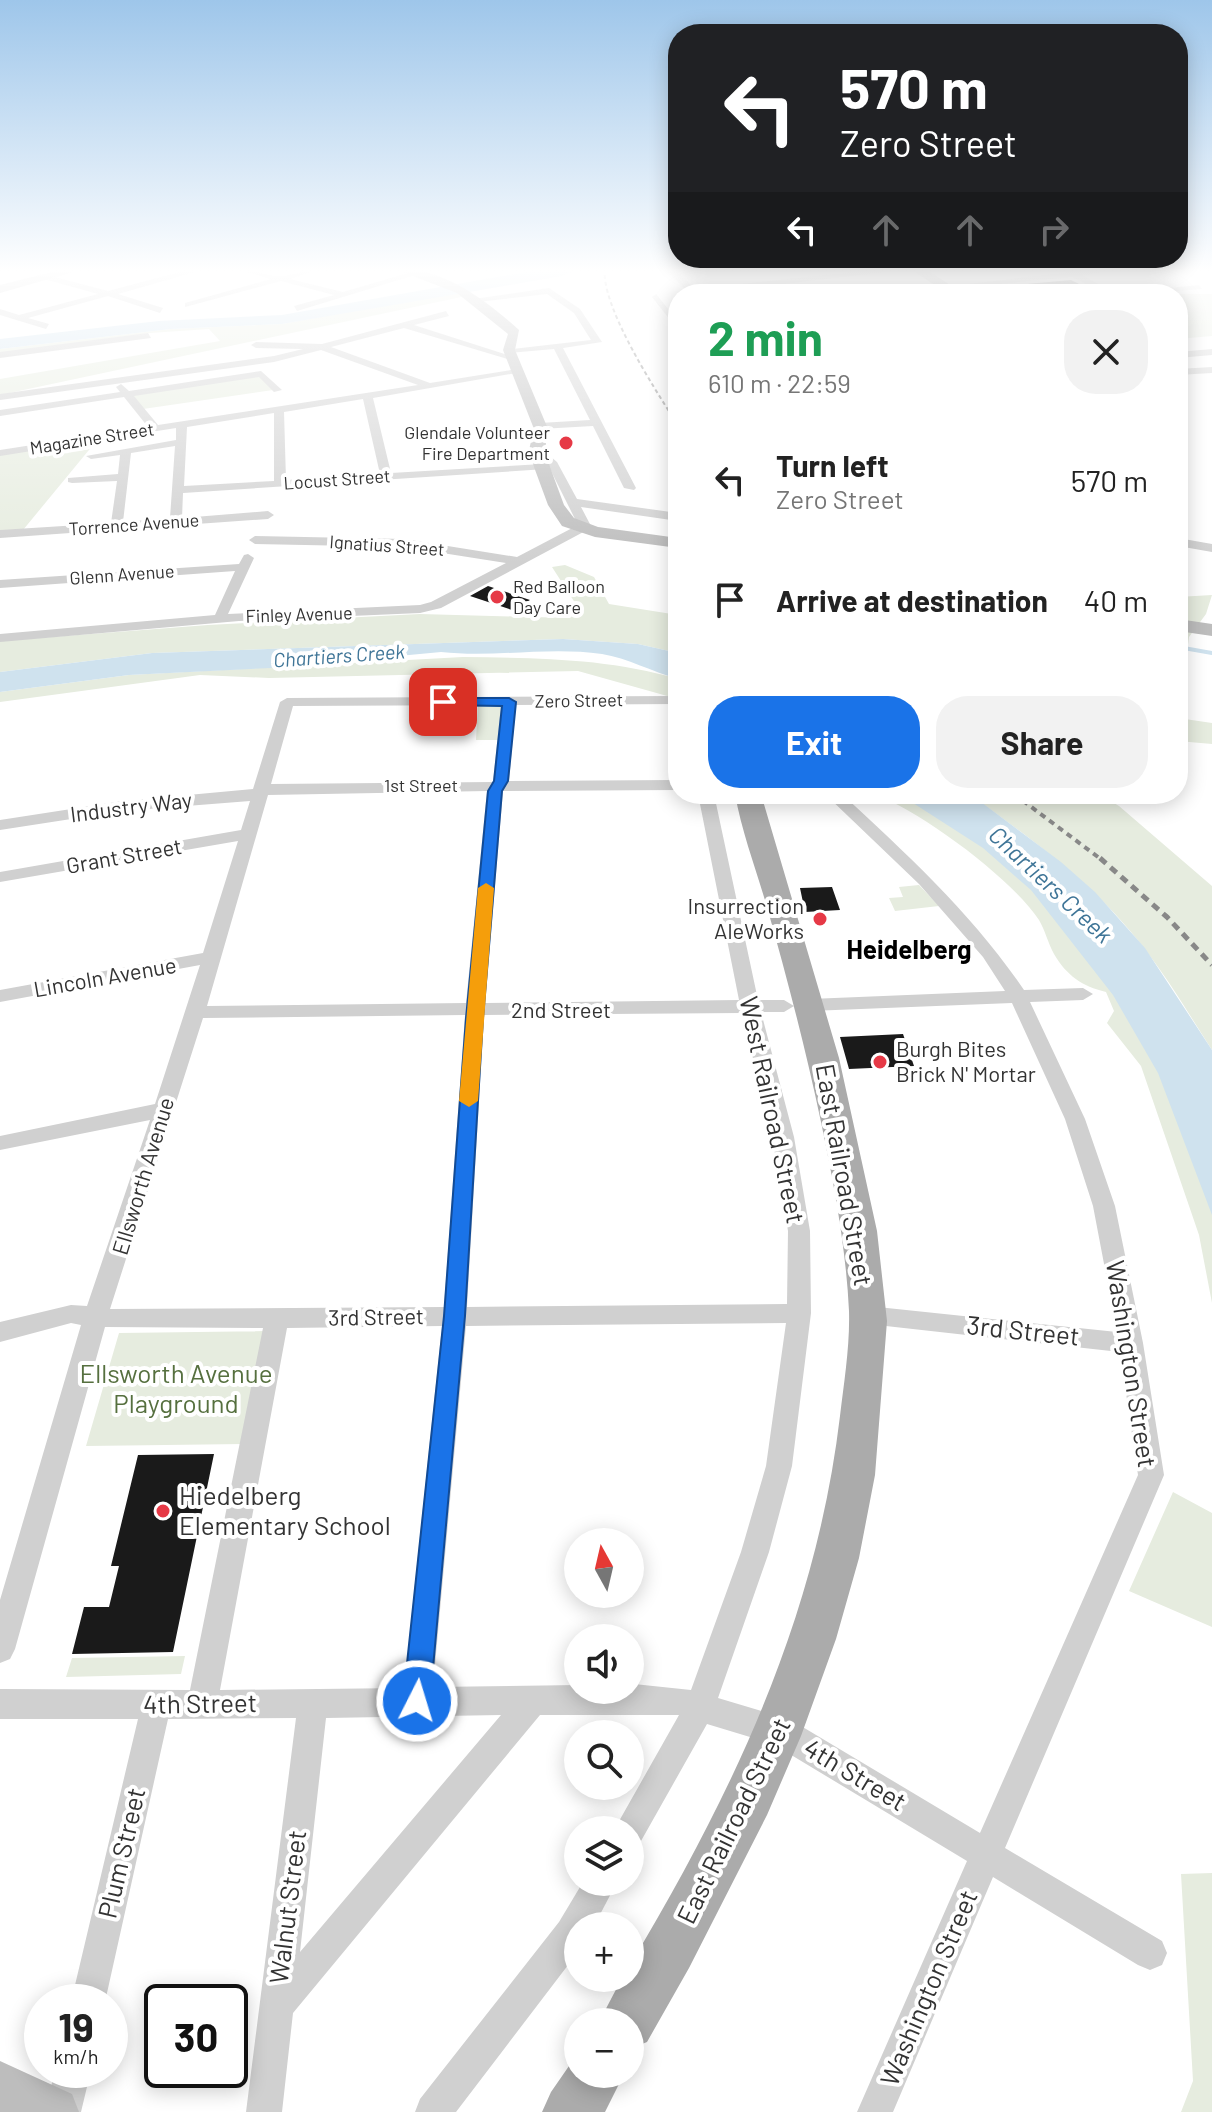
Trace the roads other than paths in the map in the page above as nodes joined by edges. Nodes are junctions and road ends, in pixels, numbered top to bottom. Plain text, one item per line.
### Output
1 (217, 367) edge
2 (377, 367) edge
3 (490, 367) edge
4 (515, 367) edge
5 (568, 367) edge
6 (1212, 370) edge
7 (1188, 371) edge
8 (116, 380) junction
9 (429, 385) junction
10 (277, 390) dead end
11 (127, 394) junction
12 (367, 395) junction
13 (1, 406) edge
14 (279, 408) junction
15 (595, 423) junction
16 (182, 424) junction
17 (540, 426) junction
18 (156, 429) junction
19 (182, 442) junction
20 (537, 448) junction
21 (126, 450) junction
22 (0, 453) edge
23 (91, 456) dead end
24 (542, 467) junction
25 (124, 477) junction
26 (386, 477) junction
27 (72, 480) dead end
28 (280, 484) junction
29 (630, 488) dead end
30 (179, 490) junction
31 (572, 502) junction
32 (668, 516) edge
33 (176, 522) junction
34 (117, 526) junction
35 (580, 529) junction
36 (0, 534) edge
37 (255, 540) junction
38 (668, 542) edge
39 (1188, 544) edge
40 (1197, 545) junction
41 (1212, 548) edge
42 (1188, 551) edge
43 (517, 561) junction
44 (244, 567) junction
45 (0, 584) edge
46 (219, 620) junction
47 (1188, 626) edge
48 (1212, 630) edge
49 (0, 638) edge
50 (668, 700) edge
51 (287, 702) joint
52 (509, 702) junction
53 (668, 785) edge
54 (498, 786) junction
55 (261, 790) junction
56 (708, 804) edge
57 (750, 804) edge
58 (769, 804) edge
59 (844, 804) edge
60 (0, 825) edge
61 (248, 834) junction
62 (768, 860) junction
63 (0, 877) edge
64 (209, 958) junction
65 (1083, 994) dead end
66 (0, 996) edge
67 (1018, 996) junction
68 (797, 1005) junction
69 (750, 1007) junction
70 (475, 1011) junction
71 (195, 1012) junction
72 (162, 1110) junction
73 (0, 1143) edge
74 (799, 1313) junction
75 (868, 1315) junction
76 (96, 1316) junction
77 (455, 1316) junction
78 (277, 1319) junction
79 (0, 1332) edge
80 (1131, 1343) junction
81 (0, 1649) edge
82 (417, 1701) junction
83 (532, 1701) junction
84 (313, 1703) junction
85 (0, 1704) edge
86 (156, 1705) junction
87 (202, 1705) junction
88 (700, 1707) junction
89 (780, 1731) junction
90 (638, 1816) edge
91 (987, 1854) junction
92 (593, 1896) edge
93 (1150, 1953) dead end
94 (92, 1984) edge
95 (276, 2007) junction
96 (635, 2008) edge
97 (0, 2086) edge
98 (69, 2088) edge
99 (587, 2088) edge
100 (54, 2112) edge
101 (63, 2112) edge
102 (264, 2112) edge
103 (433, 2112) edge
104 (571, 2112) edge
105 (875, 2112) edge

1 - 8 street
2 - 9 street
3 - 9 street, Magazine Street
4 - 17 street
5 - 15 street
6 - 7 street
8 - 11 street
8 - 13 street
9 - 12 street, Magazine Street
10 - 11 street
11 - 13 street
11 - 18 street
12 - 14 street, Magazine Street
12 - 26 street
14 - 16 street, Magazine Street
14 - 28 street
15 - 17 street
15 - 29 street
16 - 18 street, Magazine Street
16 - 19 street
17 - 20 street
18 - 22 street, Magazine Street
19 - 21 street
19 - 30 street
20 - 24 street
20 - 31 street
21 - 23 street
21 - 25 street
24 - 26 street, Locust Street
24 - 35 street
25 - 27 street
25 - 34 street
26 - 28 street, Locust Street
28 - 30 street, Locust Street
30 - 33 street
31 - 32 street
31 - 35 street
33 - 34 street, Torrence Avenue
33 - 37 street, Torrence Avenue
34 - 36 street, Torrence Avenue
35 - 38 street
35 - 43 street, Finley Avenue
37 - 43 street, Ignatius Street
37 - 44 street
39 - 40 street
40 - 41 street
40 - 42 street
43 - 46 street, Finley Avenue
44 - 45 street, Glenn Avenue
44 - 46 street
46 - 49 street, Finley Avenue
47 - 48 street
50 - 52 street, Zero Street
51 - 52 street, Zero Street
51 - 55 street, Ellsworth Avenue
52 - 54 street
53 - 54 street, 1st Street
54 - 55 street, 1st Street
54 - 70 street
55 - 60 street, Industry Way
55 - 61 street, Ellsworth Avenue
56 - 69 street, West Railroad Street
57 - 62 main road, East Railroad Street
58 - 62 main road, East Railroad Street
59 - 67 street, Washington Street
61 - 63 street, Grant Street
61 - 64 street, Ellsworth Avenue
62 - 68 main road, East Railroad Street
64 - 66 street, Lincoln Avenue
64 - 71 street, Ellsworth Avenue
65 - 67 street, 2nd Street
67 - 68 street, 2nd Street
67 - 80 street, Washington Street
68 - 69 street, 2nd Street
68 - 75 main road, East Railroad Street
69 - 70 street, 2nd Street
69 - 74 street, West Railroad Street
70 - 71 street, 2nd Street
70 - 77 street
71 - 72 street, Ellsworth Avenue
72 - 73 street
72 - 76 street, Ellsworth Avenue
74 - 77 street, 3rd Street
74 - 88 street, West Railroad Street
75 - 80 street, 3rd Street
75 - 89 main road, East Railroad Street
76 - 78 street, 3rd Street
76 - 79 street, 3rd Street
76 - 81 street, Ellsworth Avenue
77 - 78 street, 3rd Street
77 - 82 street
78 - 87 street
80 - 91 street, Washington Street
82 - 83 street, 4th Street
82 - 84 street, 4th Street
83 - 88 street, 4th Street
83 - 95 street
84 - 87 street, 4th Street
84 - 95 street, Walnut Street
85 - 86 street, 4th Street
86 - 87 street, 4th Street
86 - 94 street, Plum Street
88 - 89 street, 4th Street
88 - 90 street, West Railroad Street
89 - 91 street, 4th Street
89 - 96 main road, East Railroad Street
91 - 93 street, 4th Street
91 - 105 street, Washington Street
92 - 103 street
95 - 102 street, Walnut Street
97 - 100 street
98 - 101 street
99 - 104 main road

